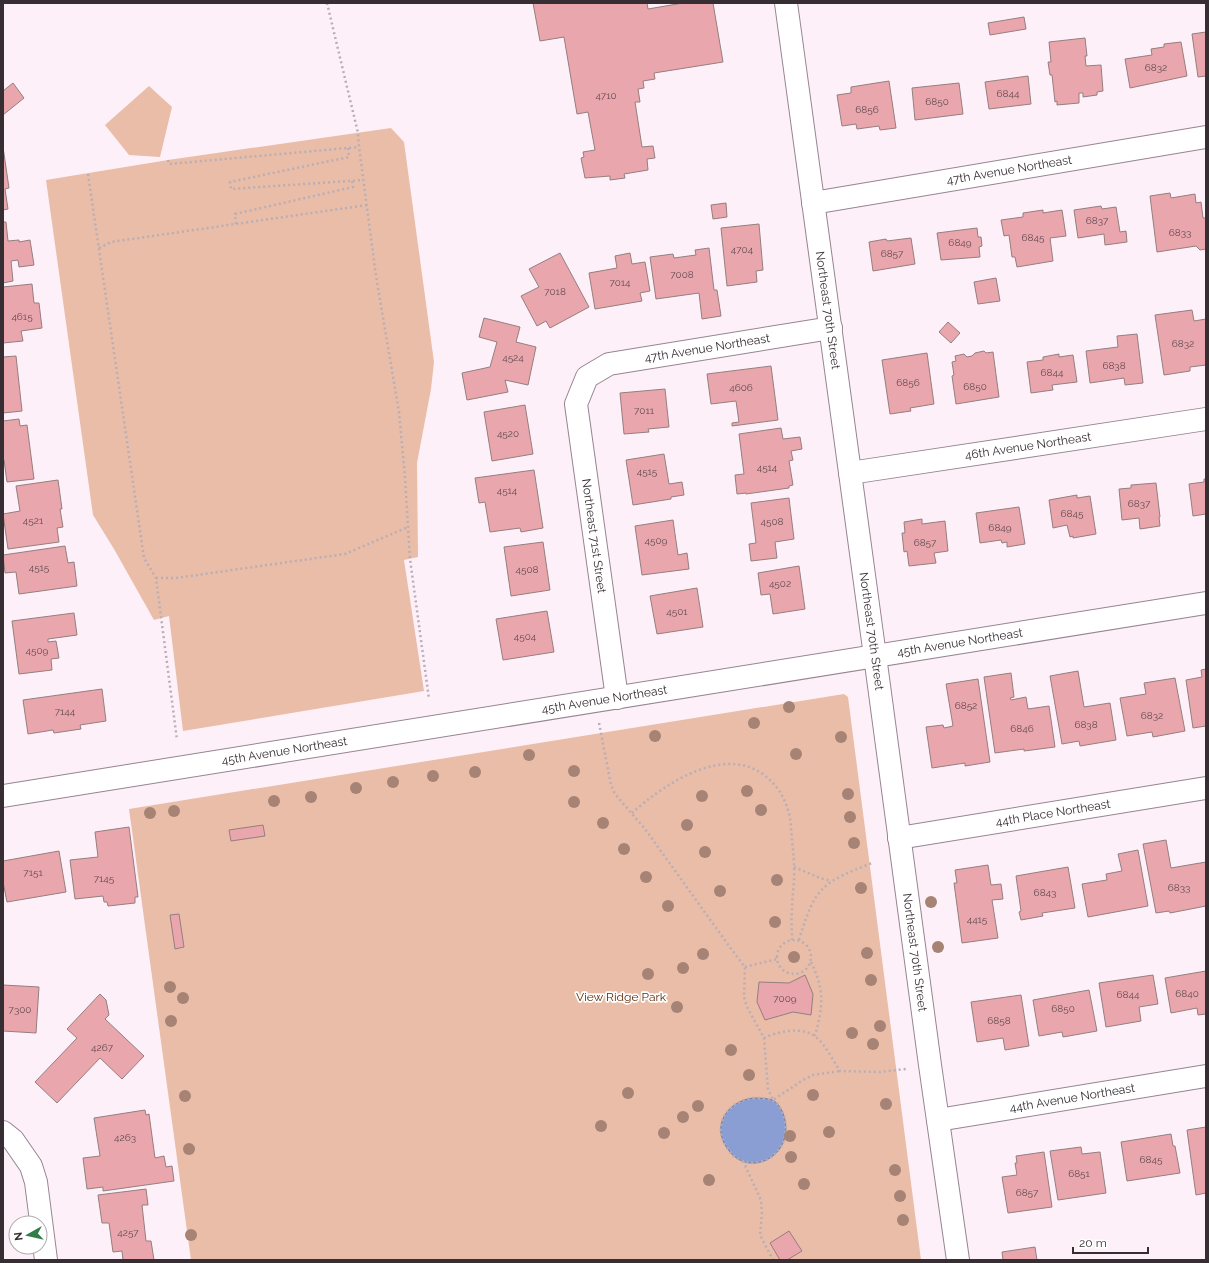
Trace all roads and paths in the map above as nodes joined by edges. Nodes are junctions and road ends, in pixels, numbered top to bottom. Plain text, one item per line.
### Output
1 (327, 3) edge
2 (786, 3) edge
3 (1206, 136) edge
4 (359, 147) junction
5 (348, 148) junction
6 (168, 160) dead end
7 (88, 174) dead end
8 (352, 180) junction
9 (363, 180) junction
10 (813, 203) junction
11 (367, 205) junction
12 (236, 224) junction
13 (99, 248) junction
14 (830, 328) junction
15 (587, 377) joint
16 (1206, 419) edge
17 (850, 473) junction
18 (408, 527) junction
19 (156, 578) junction
20 (1206, 603) edge
21 (875, 656) junction
22 (617, 698) junction
23 (430, 699) dead end
24 (596, 701) junction
25 (177, 740) dead end
26 (1206, 788) edge
27 (3, 796) edge
28 (632, 813) junction
29 (899, 838) junction
30 (872, 863) dead end
31 (794, 867) junction
32 (831, 881) junction
33 (792, 940) junction
34 (799, 940) junction
35 (778, 959) junction
36 (811, 961) junction
37 (745, 966) junction
38 (815, 1036) junction
39 (764, 1038) junction
40 (930, 1065) junction
41 (840, 1071) junction
42 (1206, 1076) edge
43 (773, 1100) junction
44 (938, 1120) junction
45 (3, 1132) edge
46 (742, 1161) junction
47 (46, 1260) edge
48 (773, 1260) edge
49 (958, 1260) edge

1 - 4 path
2 - 10 street, Northeast 70th Street
3 - 10 street, 47th Avenue Northeast
4 - 5 path
4 - 9 path
5 - 6 path
5 - 8 path
7 - 13 path
8 - 9 path
8 - 12 path
9 - 11 path
10 - 14 street, Northeast 70th Street
11 - 12 path
11 - 18 path
12 - 13 path
13 - 19 path
14 - 15 street, 47th Avenue Northeast
14 - 17 street, Northeast 70th Street
15 - 22 street, Northeast 71st Street
16 - 17 street, 46th Avenue Northeast
17 - 21 street, Northeast 70th Street
18 - 19 path
18 - 23 path
19 - 25 path
20 - 21 street, 45th Avenue Northeast
21 - 22 street, 45th Avenue Northeast
21 - 29 street, Northeast 70th Street
22 - 24 street, 45th Avenue Northeast
24 - 27 street, 45th Avenue Northeast
24 - 28 path
26 - 29 street, 44th Place Northeast
28 - 31 path
28 - 37 path
29 - 40 street, Northeast 70th Street
30 - 32 path
31 - 32 path
31 - 33 path
32 - 34 path
33 - 34 path
33 - 35 path
34 - 36 path
35 - 36 path
35 - 37 path
36 - 38 path
37 - 39 path
38 - 39 path
38 - 41 path
39 - 43 path
40 - 41 path
40 - 44 street, Northeast 70th Street
41 - 43 path
42 - 44 street, 44th Avenue Northeast
43 - 46 path
43 - 46 path
44 - 49 street, Northeast 70th Street
45 - 47 street
46 - 48 path

